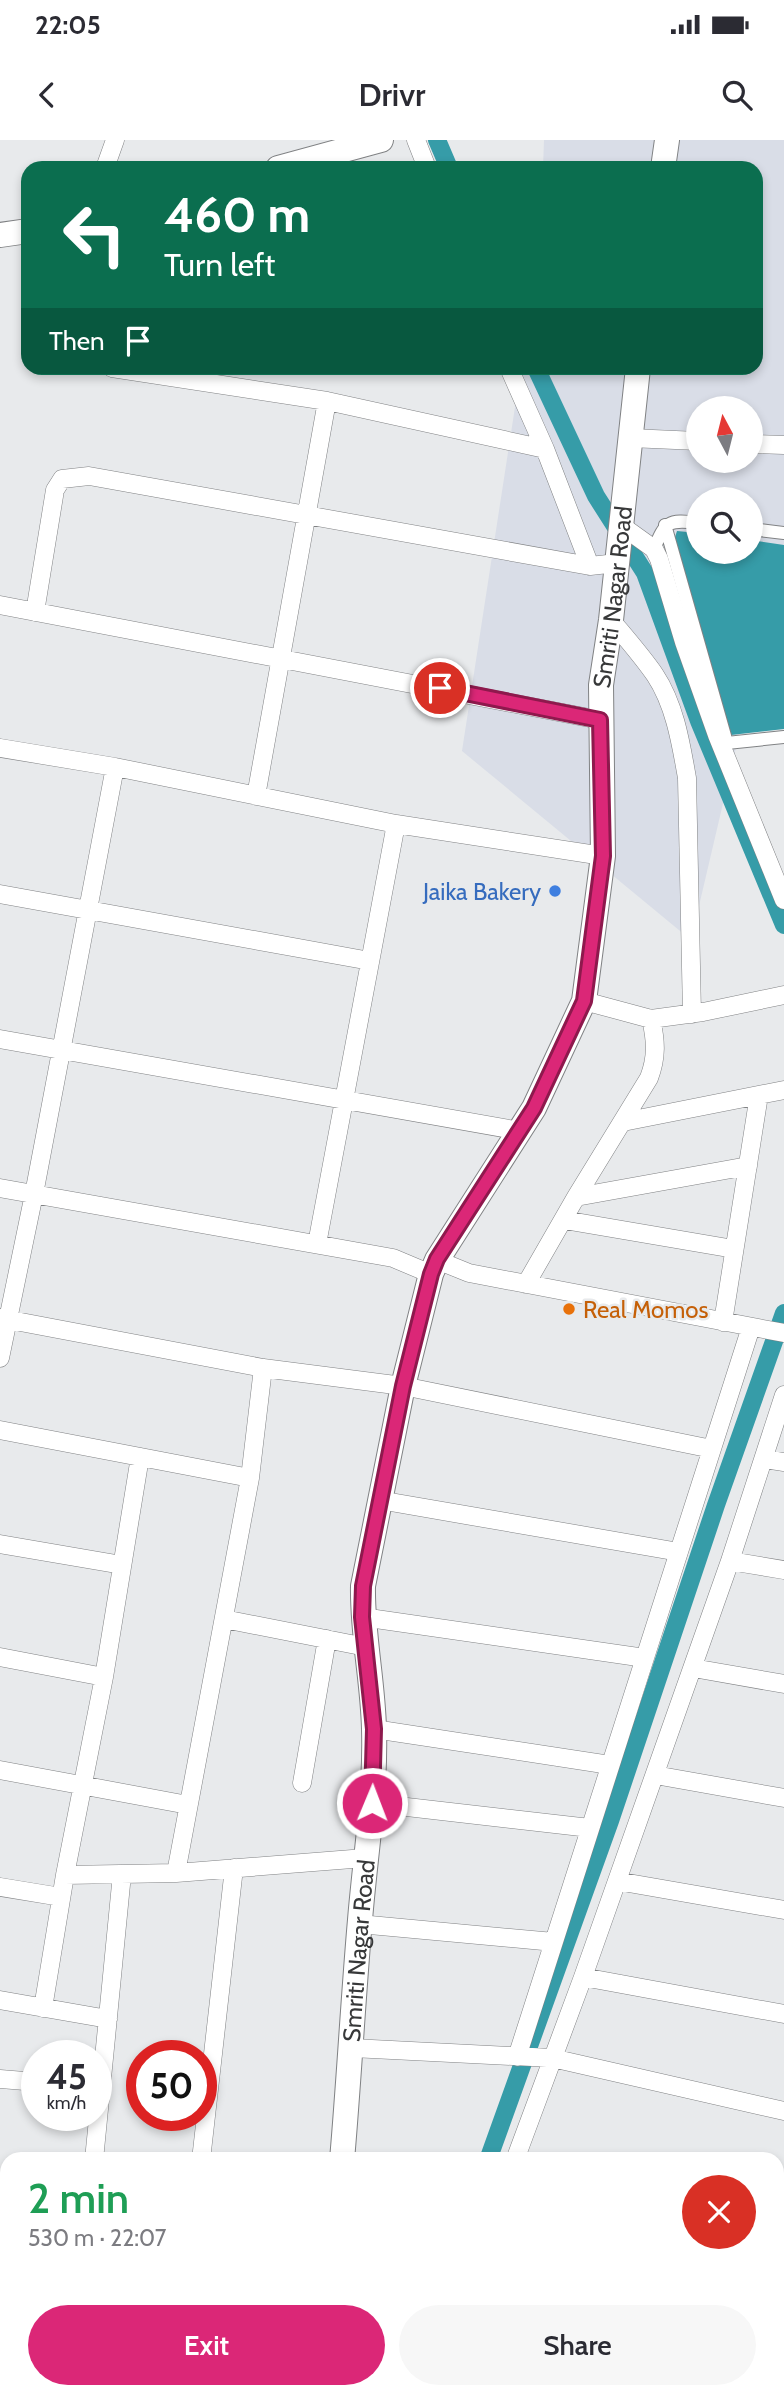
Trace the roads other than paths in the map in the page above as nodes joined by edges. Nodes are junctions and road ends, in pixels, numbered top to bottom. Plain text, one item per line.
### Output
1 (115, 140) edge
2 (381, 140) edge
3 (416, 140) edge
4 (666, 140) edge
5 (108, 161) edge
6 (304, 161) edge
7 (424, 161) edge
8 (664, 161) edge
9 (21, 232) edge
10 (0, 235) edge
11 (158, 375) edge
12 (512, 375) edge
13 (637, 375) edge
14 (327, 401) junction
15 (630, 438) junction
16 (686, 440) edge
17 (763, 444) edge
18 (784, 445) edge
19 (545, 449) junction
20 (307, 514) junction
21 (686, 523) edge
22 (665, 525) junction
23 (622, 526) junction
24 (763, 530) edge
25 (784, 533) edge
26 (654, 550) junction
27 (617, 563) junction
28 (590, 566) junction
29 (0, 605) edge
30 (35, 612) junction
31 (611, 620) junction
32 (281, 657) junction
33 (600, 720) junction
34 (784, 737) edge
35 (0, 748) edge
36 (115, 767) junction
37 (256, 796) junction
38 (396, 824) junction
39 (603, 856) junction
40 (0, 894) edge
41 (784, 900) edge
42 (88, 909) junction
43 (370, 961) junction
44 (784, 995) edge
45 (584, 1001) junction
46 (692, 1014) junction
47 (651, 1019) junction
48 (0, 1039) edge
49 (61, 1051) junction
50 (784, 1090) edge
51 (759, 1095) junction
52 (344, 1100) junction
53 (623, 1122) junction
54 (520, 1131) junction
55 (748, 1166) junction
56 (0, 1188) edge
57 (34, 1194) junction
58 (576, 1197) junction
59 (564, 1220) junction
60 (317, 1244) junction
61 (734, 1249) junction
62 (434, 1267) junction
63 (526, 1284) junction
64 (4, 1318) edge
65 (723, 1322) junction
66 (751, 1327) junction
67 (784, 1334) edge
68 (0, 1358) edge
69 (263, 1368) junction
70 (403, 1386) junction
71 (784, 1395) edge
72 (0, 1430) edge
73 (712, 1449) junction
74 (140, 1457) junction
75 (765, 1459) junction
76 (784, 1462) edge
77 (250, 1478) junction
78 (379, 1500) junction
79 (0, 1544) edge
80 (679, 1552) junction
81 (730, 1561) junction
82 (122, 1565) junction
83 (784, 1570) edge
84 (362, 1617) junction
85 (223, 1619) junction
86 (327, 1639) junction
87 (366, 1647) junction
88 (0, 1657) edge
89 (645, 1658) junction
90 (693, 1668) junction
91 (104, 1677) junction
92 (784, 1684) edge
93 (374, 1729) junction
94 (610, 1765) junction
95 (0, 1770) edge
96 (655, 1775) junction
97 (302, 1783) dead end
98 (82, 1786) junction
99 (784, 1798) edge
100 (372, 1803) junction
101 (188, 1805) junction
102 (590, 1828) junction
103 (365, 1858) junction
104 (234, 1868) junction
105 (176, 1872) junction
106 (122, 1874) junction
107 (65, 1875) junction
108 (617, 1881) junction
109 (0, 1887) edge
110 (61, 1897) junction
111 (784, 1910) edge
112 (359, 1924) junction
113 (554, 1941) junction
114 (583, 1977) junction
115 (0, 2000) edge
116 (43, 2008) junction
117 (784, 2014) edge
118 (108, 2020) junction
119 (105, 2040) edge
120 (352, 2048) junction
121 (517, 2057) junction
122 (552, 2059) junction
123 (0, 2079) edge
124 (21, 2081) edge
125 (784, 2111) edge
126 (96, 2131) edge
127 (95, 2152) edge
128 (202, 2152) edge
129 (343, 2152) edge
130 (524, 2152) edge

1 - 5 street
2 - 6 main road
3 - 7 street
4 - 8 main road
9 - 10 main road
11 - 14 street
12 - 19 street
13 - 15 main road, Smriti Nagar Road
14 - 19 street
14 - 20 street
15 - 16 street
15 - 23 main road, Smriti Nagar Road
17 - 18 street
19 - 28 street
20 - 28 street
20 - 30 street
20 - 32 street
21 - 22 street
22 - 26 street
22 - 34 street
23 - 26 street
23 - 27 main road, Smriti Nagar Road
24 - 25 street
26 - 41 street
27 - 28 street
27 - 31 main road, Smriti Nagar Road
29 - 30 street
30 - 32 street
31 - 33 main road, Smriti Nagar Road
31 - 46 street
32 - 33 street
32 - 37 street
33 - 39 main road, Smriti Nagar Road
35 - 36 street
36 - 37 street
36 - 42 street
37 - 38 street
38 - 39 street
38 - 43 street
39 - 45 main road, Smriti Nagar Road
40 - 42 street
42 - 43 street
42 - 49 street
43 - 52 street
44 - 46 street
45 - 47 street
45 - 54 main road, Smriti Nagar Road
46 - 47 street
47 - 53 street
48 - 49 street
49 - 52 street
49 - 57 street
50 - 51 street
51 - 53 street
51 - 55 street
52 - 54 street
52 - 60 street
53 - 58 street
54 - 62 main road, Smriti Nagar Road
55 - 58 street
55 - 61 street
56 - 57 street
57 - 60 street
57 - 64 street
58 - 59 street
59 - 61 street
59 - 63 street
60 - 62 street
61 - 65 street
62 - 63 street
62 - 70 main road, Smriti Nagar Road
63 - 65 street
64 - 68 street
64 - 69 street
65 - 66 street
66 - 67 street
66 - 73 street
69 - 70 street
69 - 77 street
70 - 73 street
70 - 78 main road, Smriti Nagar Road
71 - 75 street
72 - 74 street
73 - 80 street
74 - 77 street
74 - 82 street
75 - 76 street
75 - 81 street
77 - 85 street
78 - 80 street
78 - 84 main road, Smriti Nagar Road
79 - 82 street
80 - 89 street
81 - 83 street
81 - 90 street
82 - 91 street
84 - 87 main road, Smriti Nagar Road
84 - 89 street
85 - 86 street
85 - 101 street
86 - 87 street
86 - 97 street
87 - 93 main road, Smriti Nagar Road
88 - 91 street
89 - 94 street
90 - 92 street
90 - 96 street
91 - 98 street
93 - 94 street
93 - 100 main road, Smriti Nagar Road
94 - 102 street
95 - 98 street
96 - 99 street
96 - 108 street
98 - 101 street
98 - 107 street
100 - 102 street
100 - 103 main road, Smriti Nagar Road
101 - 105 street
102 - 113 street
103 - 104 street
103 - 112 main road, Smriti Nagar Road
104 - 105 street
104 - 128 street
105 - 106 street
106 - 107 street
106 - 118 street
107 - 110 street
108 - 111 street
108 - 114 street
109 - 110 street
110 - 116 street
112 - 113 street
112 - 120 main road, Smriti Nagar Road
113 - 121 street
114 - 117 street
114 - 122 street
115 - 116 street
116 - 118 street
118 - 119 street
120 - 121 street
120 - 129 main road, Smriti Nagar Road
121 - 122 street
122 - 125 street
122 - 130 street
123 - 124 street
126 - 127 street

